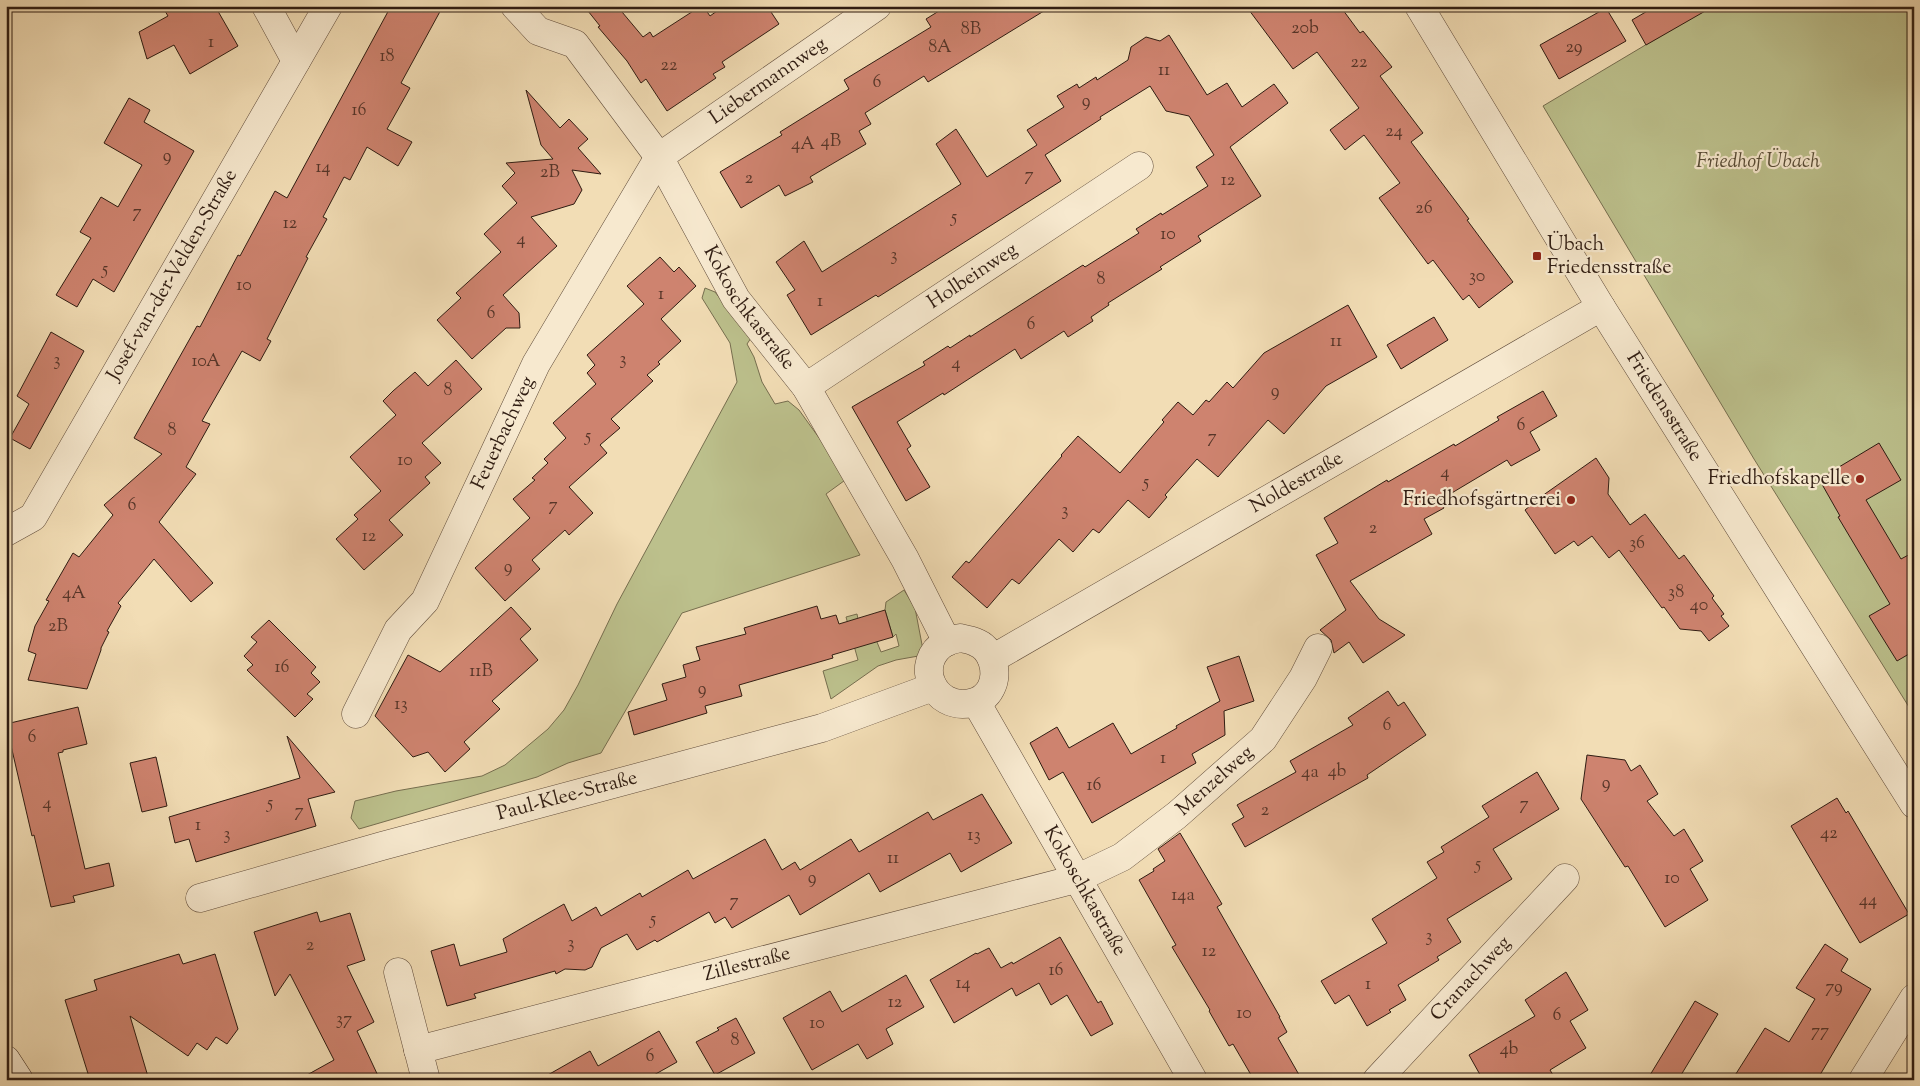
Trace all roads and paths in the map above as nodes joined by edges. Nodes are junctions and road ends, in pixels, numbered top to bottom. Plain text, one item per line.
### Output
1 (266, 6) edge
2 (328, 6) edge
3 (515, 6) edge
4 (877, 6) edge
5 (1419, 6) edge
6 (296, 61) junction
7 (659, 157) junction
8 (1138, 166) dead end
9 (1601, 307) junction
10 (806, 387) junction
11 (6, 532) edge
12 (947, 642) junction
13 (1318, 648) dead end
14 (992, 658) junction
15 (933, 687) junction
16 (976, 702) junction
17 (356, 714) dead end
18 (1914, 804) edge
19 (1565, 878) dead end
20 (1076, 879) junction
21 (200, 898) dead end
22 (398, 972) dead end
23 (1914, 998) edge
24 (418, 1050) junction
25 (6, 1060) edge
26 (19, 1080) edge
27 (426, 1080) edge
28 (1194, 1080) edge
29 (1377, 1080) edge
30 (1863, 1080) edge

1 - 6 street
2 - 6 street, Josef-van-der-Velden-Straße
3 - 7 street, Kokoschkastraße
4 - 7 street, Liebermannweg
5 - 9 street, Friedensstraße
6 - 11 street, Josef-van-der-Velden-Straße
7 - 10 street, Kokoschkastraße
7 - 17 street, Feuerbachweg
8 - 10 street, Holbeinweg
9 - 14 street, Noldestraße
9 - 18 street, Friedensstraße
10 - 12 street, Kokoschkastraße
12 - 14 street
12 - 15 street
13 - 20 street, Menzelweg
14 - 16 street
15 - 16 street
15 - 21 street, Paul-Klee-Straße
16 - 20 street, Kokoschkastraße
19 - 29 street, Cranachweg
20 - 24 street, Zillestraße
20 - 28 street, Kokoschkastraße
22 - 24 street
23 - 30 street
24 - 27 street
25 - 26 street

